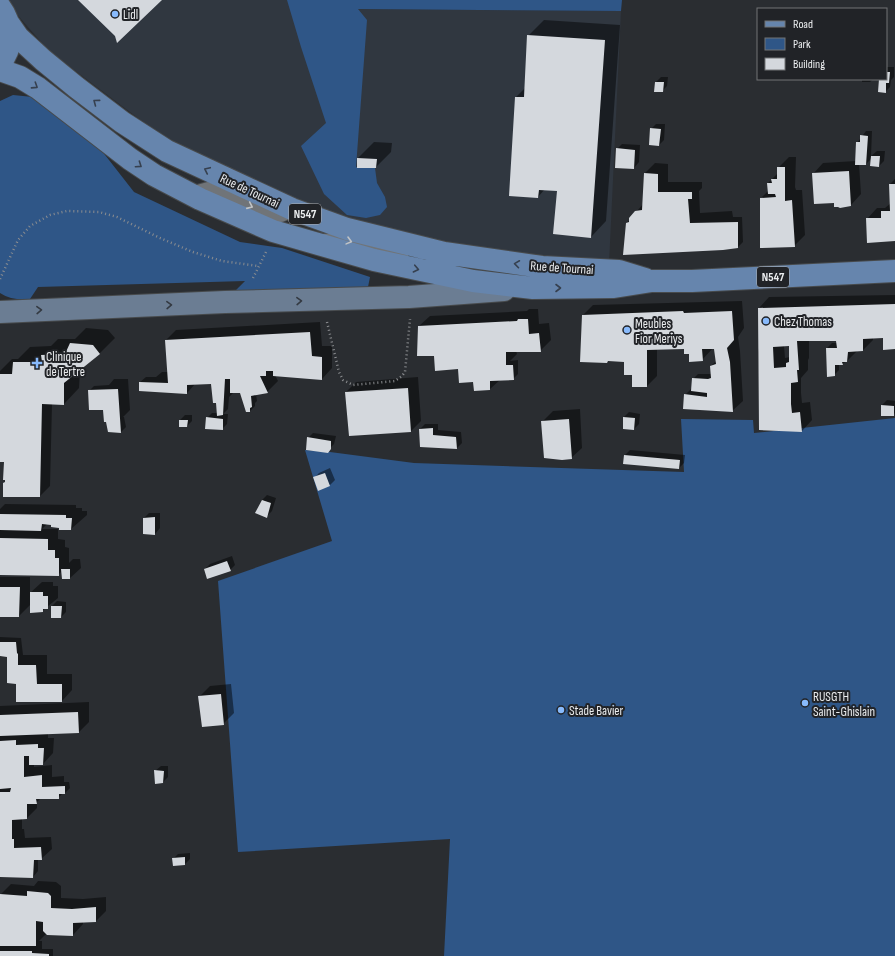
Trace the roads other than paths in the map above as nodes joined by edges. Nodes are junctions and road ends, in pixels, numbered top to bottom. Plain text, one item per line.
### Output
1 (4, 15) edge
2 (0, 62) edge
3 (0, 70) edge
4 (188, 193) junction
5 (292, 209) junction
6 (311, 242) junction
7 (408, 245) junction
8 (895, 271) edge
9 (652, 281) junction
10 (533, 288) junction
11 (0, 312) edge

1 - 2 main road
5 -> 1 main road, Rue de Tournai / N547
3 -> 4 main road, Rue de Tournai / N547
4 -> 5 lane
4 - 6 main road, Rue de Tournai / N547
5 - 7 main road, Rue de Tournai / N547
6 -> 7 lane
6 -> 10 main road, Rue de Tournai / N547
9 -> 7 main road, Rue de Tournai / N547
8 - 9 main road, Rue de Tournai / N547
10 -> 9 main road, Rue de Tournai / N547
11 -> 10 street, Rue de Tournai

